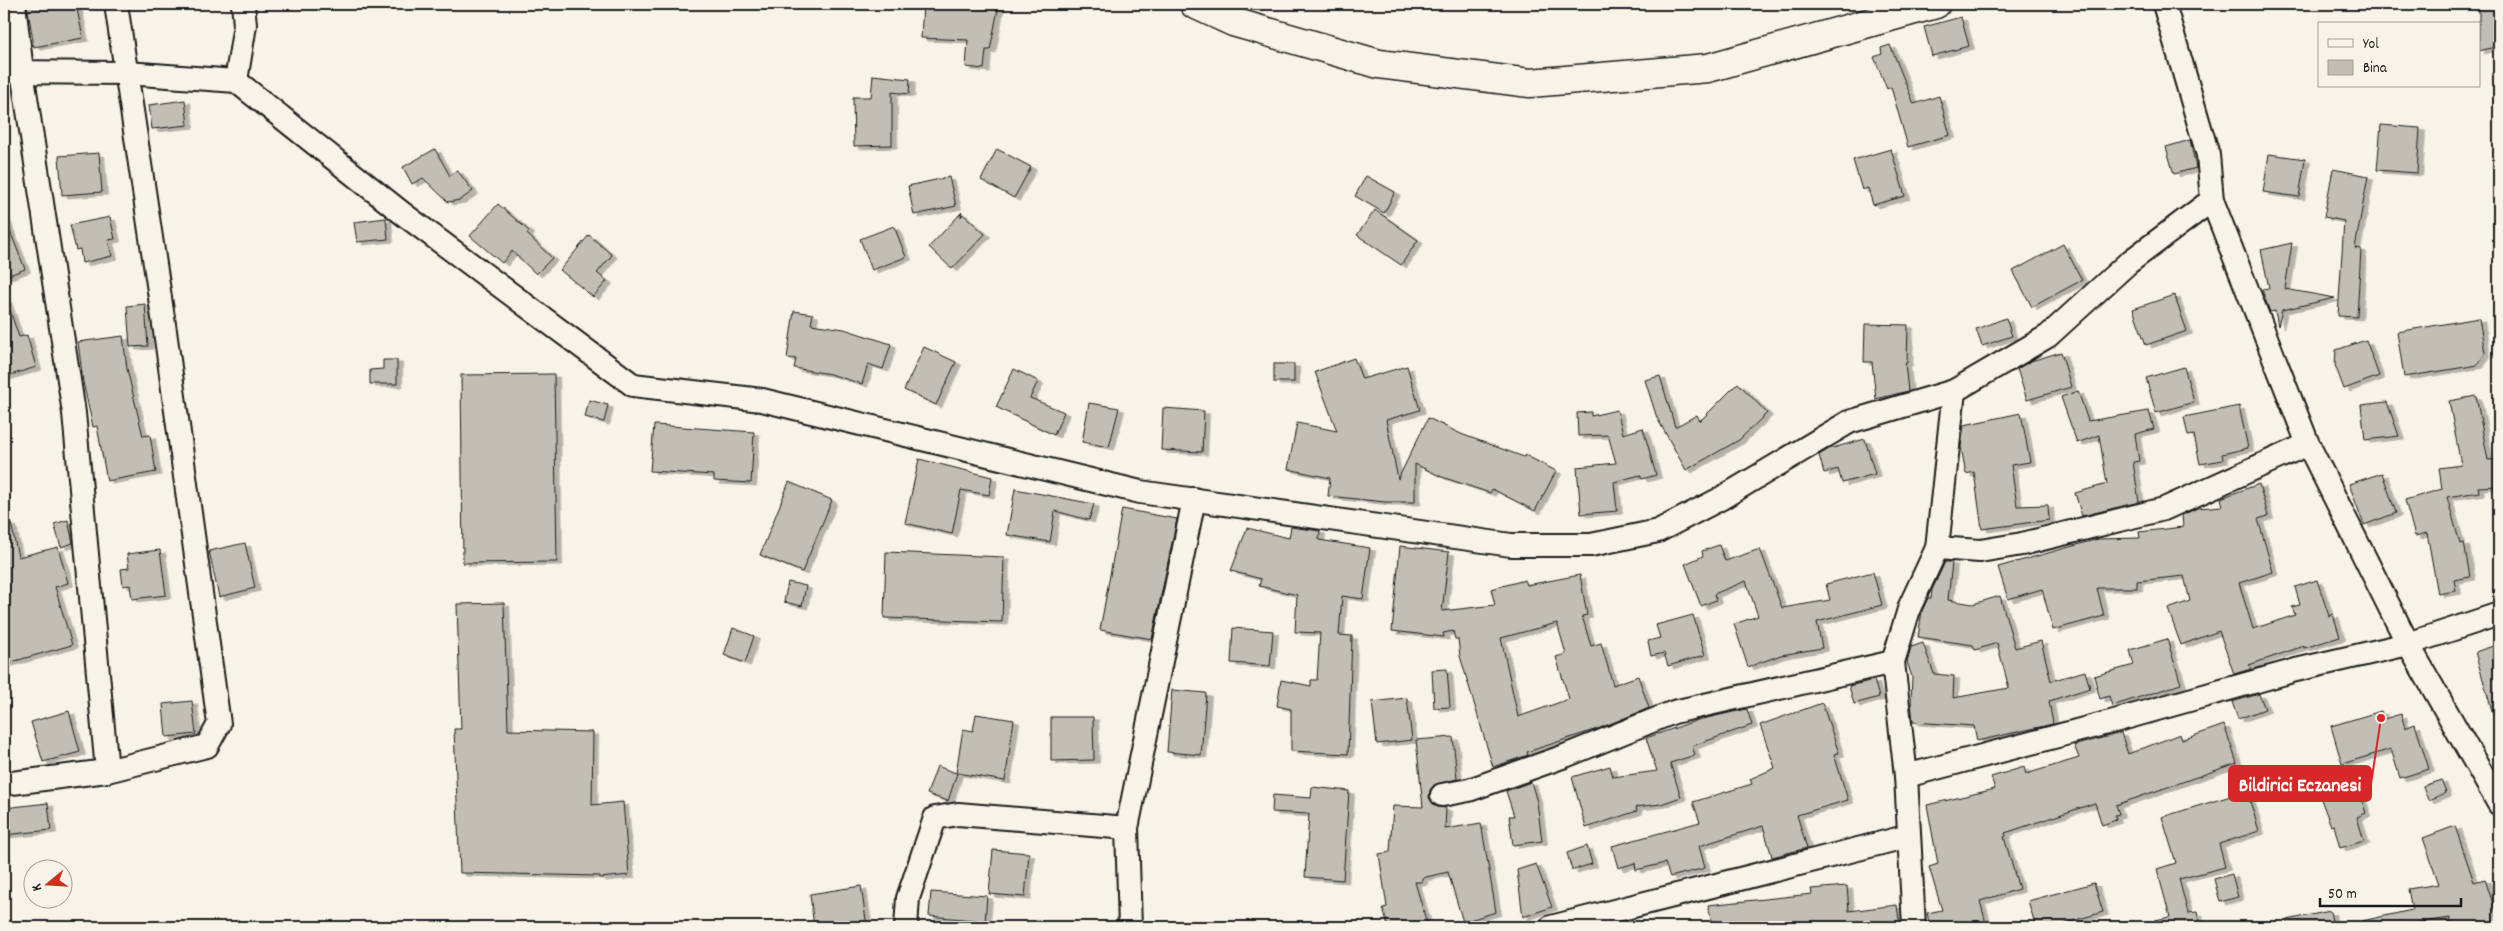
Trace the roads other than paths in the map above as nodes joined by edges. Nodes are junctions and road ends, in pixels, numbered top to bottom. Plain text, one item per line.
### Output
1 (14, 4) edge
2 (116, 4) edge
3 (244, 4) edge
4 (1194, 4) edge
5 (1936, 4) edge
6 (2164, 4) edge
7 (13, 71) edge
8 (127, 73) junction
9 (236, 80) junction
10 (2212, 200) junction
11 (1954, 390) junction
12 (2308, 444) junction
13 (1194, 499) junction
14 (1936, 548) junction
15 (2499, 614) edge
16 (2408, 644) junction
17 (1893, 662) junction
18 (107, 771) junction
19 (1906, 776) junction
20 (4, 784) edge
21 (1442, 795) dead end
22 (2499, 804) edge
23 (1127, 828) junction
24 (1909, 836) junction
25 (906, 927) edge
26 (1130, 927) edge
27 (1551, 927) edge
28 (1914, 927) edge

1 - 7 street
2 - 8 street
3 - 9 street
4 - 5 street
6 - 10 street
7 - 8 street
7 - 18 street
8 - 9 street
8 - 18 street
9 - 13 street
10 - 11 street
10 - 12 street
11 - 13 street
11 - 14 street
12 - 14 street
12 - 16 street
13 - 23 street
14 - 17 street
15 - 16 street
16 - 19 street
16 - 22 street
17 - 19 street
17 - 21 street
18 - 20 street
19 - 24 street
23 - 25 street
23 - 26 street
24 - 27 street
24 - 28 street

